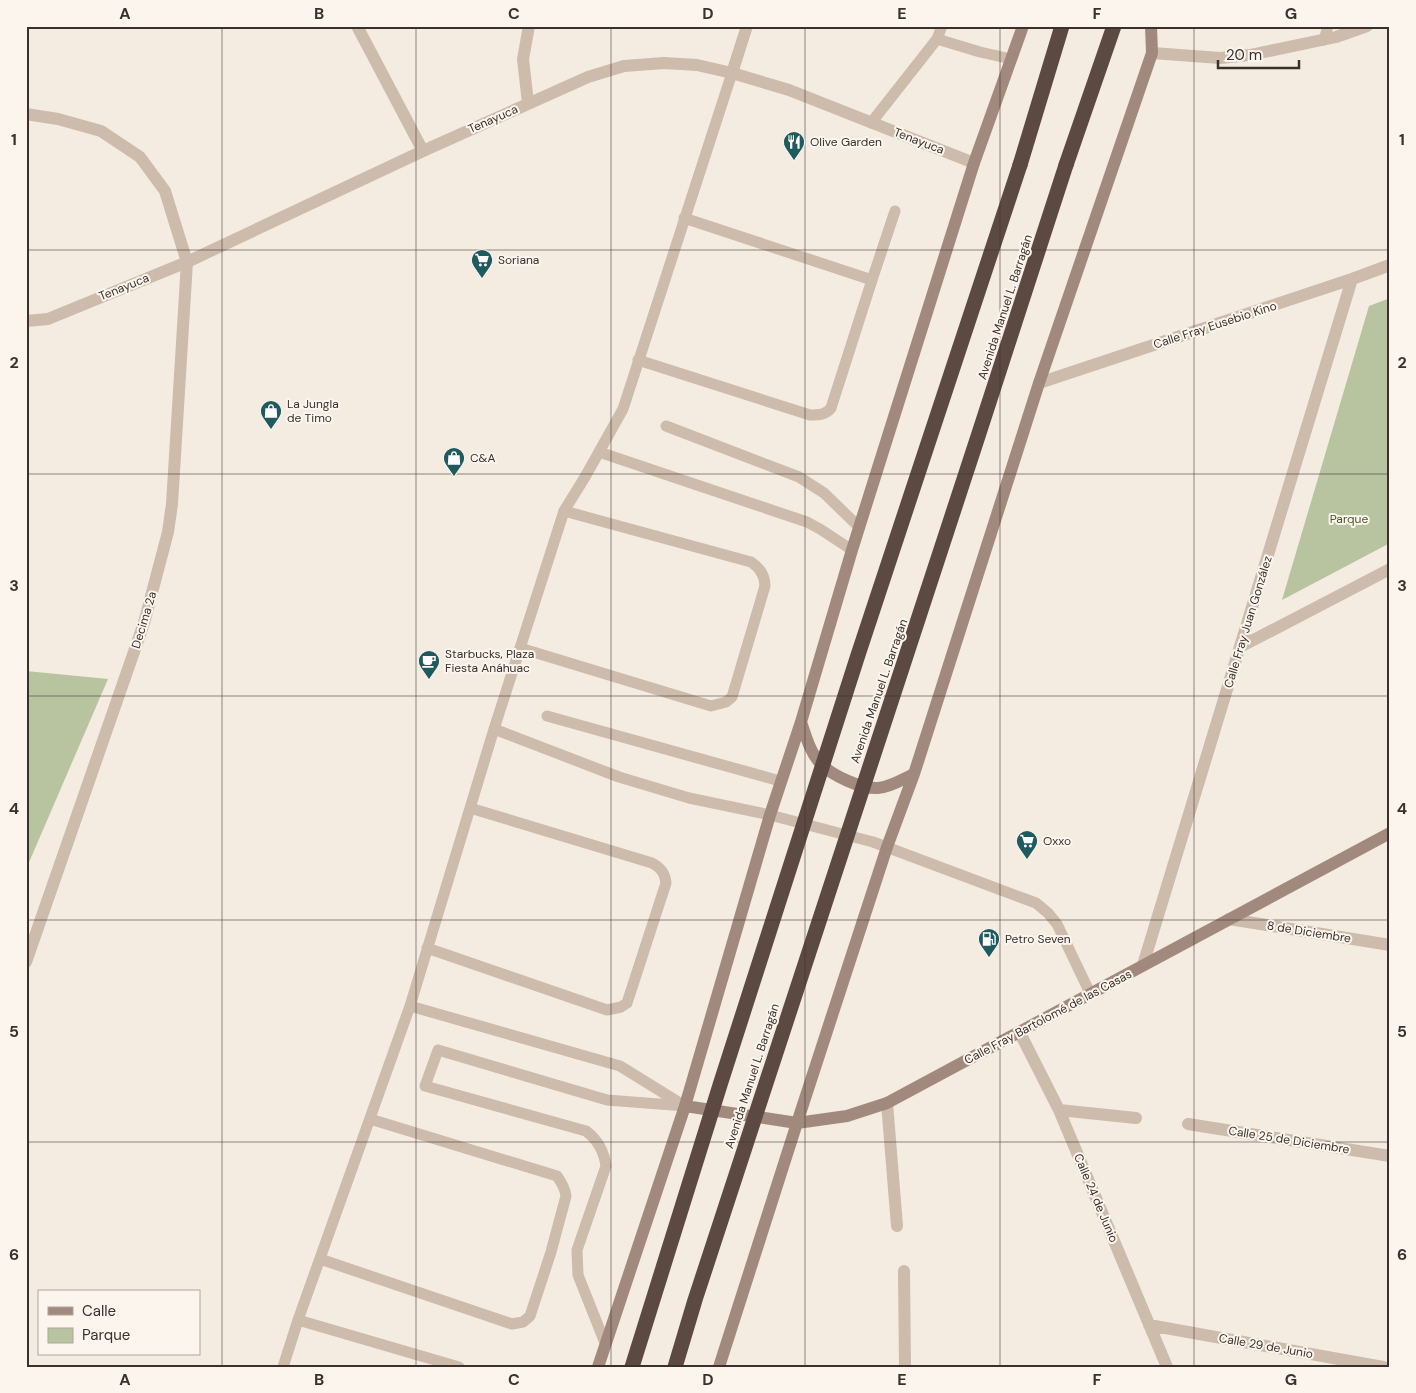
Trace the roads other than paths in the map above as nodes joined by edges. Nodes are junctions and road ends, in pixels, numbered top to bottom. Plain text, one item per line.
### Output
1 (357, 26) edge
2 (529, 26) edge
3 (747, 26) edge
4 (942, 26) edge
5 (1022, 26) edge
6 (1062, 26) edge
7 (1114, 26) edge
8 (1151, 26) edge
9 (1328, 26) edge
10 (1366, 26) edge
11 (937, 39) junction
12 (1324, 40) junction
13 (1152, 53) junction
14 (1011, 59) junction
15 (732, 73) junction
16 (528, 104) junction
17 (26, 114) edge
18 (871, 123) junction
19 (423, 151) junction
20 (974, 163) junction
21 (896, 211) dead end
22 (684, 218) junction
23 (187, 262) junction
24 (1390, 265) edge
25 (1352, 279) junction
26 (872, 280) junction
27 (26, 321) edge
28 (638, 360) junction
29 (1039, 383) junction
30 (666, 426) dead end
31 (599, 452) junction
32 (564, 511) junction
33 (859, 527) junction
34 (852, 550) junction
35 (1390, 569) edge
36 (1240, 647) junction
37 (520, 648) junction
38 (547, 716) dead end
39 (801, 722) junction
40 (494, 729) junction
41 (914, 774) junction
42 (780, 781) junction
43 (470, 808) junction
44 (770, 815) junction
45 (1390, 833) edge
46 (887, 847) junction
47 (1229, 920) junction
48 (1390, 945) edge
49 (427, 948) junction
50 (26, 962) edge
51 (1143, 965) junction
52 (1090, 993) junction
53 (410, 1006) junction
54 (1020, 1033) junction
55 (886, 1103) junction
56 (685, 1106) junction
57 (1059, 1110) junction
58 (1136, 1118) dead end
59 (370, 1119) junction
60 (797, 1123) junction
61 (1188, 1124) dead end
62 (1390, 1156) edge
63 (897, 1226) dead end
64 (320, 1260) junction
65 (904, 1271) dead end
66 (298, 1320) junction
67 (1149, 1324) junction
68 (606, 1343) junction
69 (283, 1367) edge
70 (459, 1367) edge
71 (598, 1367) edge
72 (632, 1367) edge
73 (675, 1367) edge
74 (719, 1367) edge
75 (905, 1367) edge
76 (1167, 1367) edge
77 (1383, 1367) edge

1 - 19 street
2 - 16 street
3 - 15 street
4 - 11 lane
5 - 14 street
6 - 72 highway, bridge
7 - 73 highway, Avenida Manuel L. Barragán, bridge
8 - 13 street
9 - 12 lane
10 - 12 street
11 - 14 lane
11 - 18 lane
12 - 13 street
13 - 29 street
14 - 20 street
15 - 16 street, Tenayuca
15 - 18 street, Tenayuca
15 - 22 lane
16 - 19 street, Tenayuca
17 - 23 street
18 - 20 street, Tenayuca
19 - 23 street, Tenayuca
20 - 33 street
21 - 26 lane
22 - 26 lane
22 - 28 lane
23 - 27 street, Tenayuca
23 - 50 street, Decima 2a
24 - 25 street, Calle Fray Eusebio Kino
25 - 29 street, Calle Fray Eusebio Kino
25 - 36 street, Calle Fray Juan González
26 - 28 lane
28 - 31 lane
29 - 41 street
30 - 33 lane
31 - 32 lane
31 - 34 lane
32 - 37 lane
32 - 37 lane
33 - 34 street
34 - 39 street
35 - 36 street
36 - 51 street, Calle Fray Juan González
37 - 40 lane
38 - 42 lane
39 - 41 street
39 - 42 street
40 - 43 lane
40 - 44 lane
41 - 46 street
42 - 44 street
43 - 49 lane
43 - 49 lane
44 - 46 lane
44 - 56 street
45 - 47 street, Calle Fray Bartolomé de las Casas
46 - 52 lane
46 - 60 street
47 - 48 street, 8 de Diciembre
47 - 51 street, Calle Fray Bartolomé de las Casas
49 - 53 lane
51 - 52 street, Calle Fray Bartolomé de las Casas
52 - 54 street, Calle Fray Bartolomé de las Casas
53 - 56 lane
53 - 59 lane
54 - 55 street, Calle Fray Bartolomé de las Casas
54 - 57 street, Calle 24 de Junio
55 - 60 street, Calle Fray Bartolomé de las Casas
55 - 63 street
56 - 60 street, Calle Fray Bartolomé de las Casas
56 - 68 street
56 - 68 lane
57 - 58 street
57 - 67 street, Calle 24 de Junio
59 - 64 lane
59 - 64 lane
60 - 74 street
61 - 62 street, Calle 25 de Diciembre
64 - 66 lane
65 - 75 street
66 - 69 lane
66 - 70 lane
67 - 76 street, Calle 24 de Junio
67 - 77 street, Calle 29 de Junio
68 - 71 street

